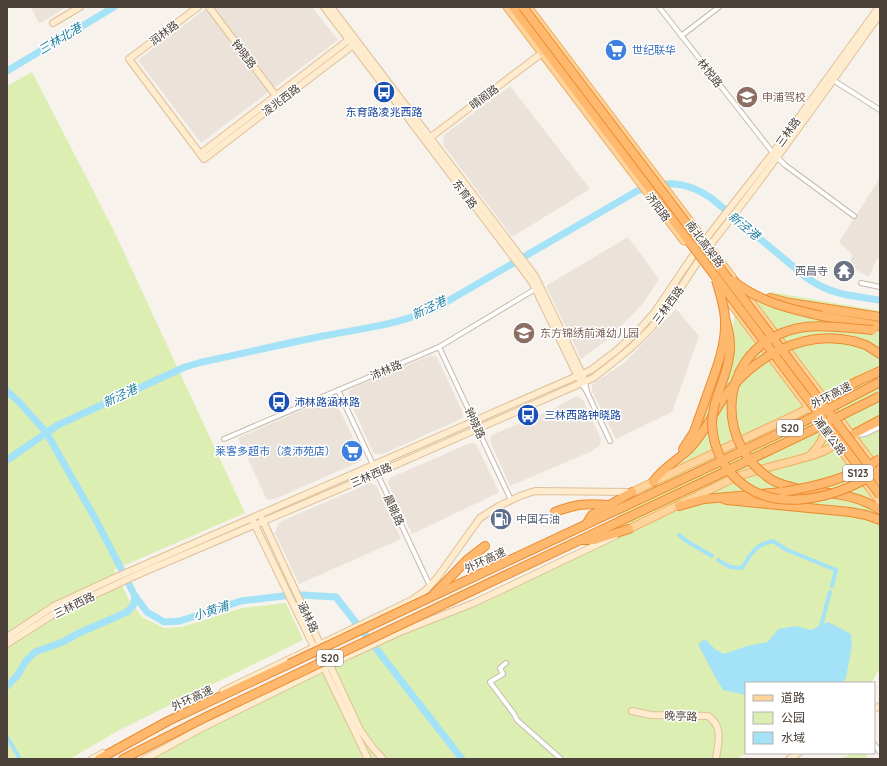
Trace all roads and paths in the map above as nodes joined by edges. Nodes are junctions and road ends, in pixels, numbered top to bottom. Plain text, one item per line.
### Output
1 (80, 7) edge
2 (198, 7) edge
3 (209, 7) edge
4 (324, 7) edge
5 (331, 7) edge
6 (507, 7) edge
7 (513, 7) edge
8 (523, 7) edge
9 (528, 7) edge
10 (659, 7) edge
11 (719, 7) edge
12 (879, 7) edge
13 (880, 14) edge
14 (53, 23) dead end
15 (681, 36) junction
16 (353, 41) junction
17 (542, 53) junction
18 (833, 80) junction
19 (278, 98) junction
20 (880, 110) edge
21 (428, 140) junction
22 (775, 156) junction
23 (202, 157) joint
24 (854, 216) dead end
25 (707, 244) junction
26 (694, 254) junction
27 (699, 261) junction
28 (714, 274) junction
29 (724, 274) junction
30 (861, 283) dead end
31 (741, 287) junction
32 (880, 287) edge
33 (537, 288) junction
34 (880, 317) edge
35 (725, 318) junction
36 (878, 328) edge
37 (439, 347) junction
38 (880, 354) edge
39 (880, 371) edge
40 (580, 375) junction
41 (583, 382) junction
42 (880, 382) edge
43 (338, 390) junction
44 (880, 396) edge
45 (827, 402) junction
46 (809, 408) junction
47 (880, 420) edge
48 (474, 421) junction
49 (880, 427) edge
50 (478, 428) junction
51 (826, 430) junction
52 (852, 435) junction
53 (224, 439) dead end
54 (610, 441) dead end
55 (837, 444) junction
56 (809, 456) junction
57 (880, 459) edge
58 (671, 465) junction
59 (374, 466) junction
60 (880, 472) edge
61 (377, 473) junction
62 (880, 480) edge
63 (653, 482) junction
64 (632, 492) junction
65 (880, 495) edge
66 (722, 498) junction
67 (511, 500) junction
68 (880, 502) edge
69 (608, 505) junction
70 (679, 506) junction
71 (276, 507) junction
72 (880, 510) edge
73 (555, 512) dead end
74 (260, 514) junction
75 (279, 514) junction
76 (251, 518) junction
77 (880, 520) edge
78 (263, 521) junction
79 (254, 524) junction
80 (586, 524) junction
81 (629, 529) junction
82 (582, 540) junction
83 (485, 546) dead end
84 (137, 571) junction
85 (430, 586) junction
86 (446, 586) junction
87 (7, 636) edge
88 (7, 644) edge
89 (320, 644) junction
90 (314, 647) junction
91 (506, 663) dead end
92 (330, 664) junction
93 (324, 668) junction
94 (632, 711) dead end
95 (92, 759) edge
96 (99, 759) edge
97 (123, 759) edge
98 (145, 759) edge
99 (368, 759) edge
100 (383, 759) edge
101 (561, 759) edge
102 (716, 759) edge

1 - 14 street
2 - 23 street, 润林路
3 - 19 street, 钟晓路
4 - 16 street, 东育路
5 - 16 street, 东育路
6 - 17 main road, 济阳路
7 - 28 highway, 南北高架路, bridge
8 - 29 highway, 南北高架路, bridge
9 - 25 main road, 济阳路
10 - 15 street, 林悦路
11 - 15 street
12 - 22 street, 三林路
13 - 18 street, 三林路
15 - 22 street, 林悦路
16 - 19 street, 凌兆西路
16 - 21 street, 东育路
17 - 21 street, 晴阁路
17 - 26 main road, 济阳路
18 - 20 street
18 - 22 street, 三林路
19 - 23 street, 凌兆西路
21 - 33 street, 东育路
22 - 24 street, 林悦路
22 - 25 street, 三林路
22 - 25 street, 三林路
25 - 26 street, 三林路
25 - 27 street, 三林路
25 - 45 main road, 济阳路
26 - 27 main road, 济阳路
26 - 40 street, 三林西路
27 - 41 street, 三林西路
27 - 46 main road, 济阳路
28 - 35 highway, bridge
28 - 65 highway, 南北高架路, bridge
29 - 31 highway, bridge
29 - 62 highway, 南北高架路, bridge
30 - 32 street
31 - 34 highway, bridge
31 - 36 highway, bridge
33 - 37 street, 沛林路
33 - 40 street, 东育路
35 - 58 highway, bridge
35 - 60 highway, bridge
36 - 72 highway, bridge
37 - 43 street, 沛林路
37 - 48 street, 钟晓路
38 - 58 highway, bridge
39 - 45 highway
40 - 41 street, 东育路
40 - 48 street, 三林西路
41 - 50 street, 三林西路
41 - 54 street, 东育路
42 - 80 highway, 外环高速 / S20, bridge
43 - 53 street, 沛林路
43 - 59 street, 晨眺路
44 - 82 highway, 外环高速 / S20, bridge
45 - 46 main road
45 - 51 main road
45 - 52 main road, 浦星公路 / S123
46 - 51 main road, 浦星公路 / S123
46 - 63 main road
47 - 52 highway
48 - 50 street, 钟晓路
48 - 59 street, 三林西路
49 - 52 street
50 - 61 street, 三林西路
50 - 67 street, 钟晓路
51 - 55 main road, 浦星公路 / S123
51 - 56 main road
52 - 55 main road
52 - 60 main road, 浦星公路 / S123
55 - 56 main road
55 - 68 main road, 浦星公路 / S123
56 - 70 main road
57 - 66 highway, bridge
58 - 63 highway
59 - 61 street, 晨眺路
59 - 71 street, 三林西路
61 - 75 street, 三林西路
61 - 85 street, 晨眺路
63 - 64 main road
64 - 67 street
64 - 69 highway
66 - 70 highway
66 - 77 highway
67 - 85 street
69 - 73 highway
69 - 80 highway
70 - 81 main road
71 - 74 street, 三林西路
71 - 75 street
74 - 76 street, 三林西路
74 - 78 street, 涵林路
75 - 78 street, 三林西路
76 - 79 street, 涵林路
76 - 84 street, 三林西路
78 - 79 street, 三林西路
78 - 89 street, 涵林路
79 - 84 street, 三林西路
79 - 90 street, 涵林路
80 - 86 highway, 外环高速 / S20
81 - 82 highway
81 - 92 street
82 - 97 highway, 外环高速 / S20, bridge
83 - 86 highway
84 - 87 street, 三林西路
84 - 88 street, 三林西路
85 - 89 street
86 - 96 highway, 外环高速 / S20, bridge
89 - 90 street
89 - 92 street, 涵林路
90 - 93 street, 涵林路
90 - 95 street
91 - 101 street
92 - 93 street
92 - 100 street, 涵林路
93 - 98 street
93 - 99 street, 涵林路
94 - 102 street, 晚亭路

